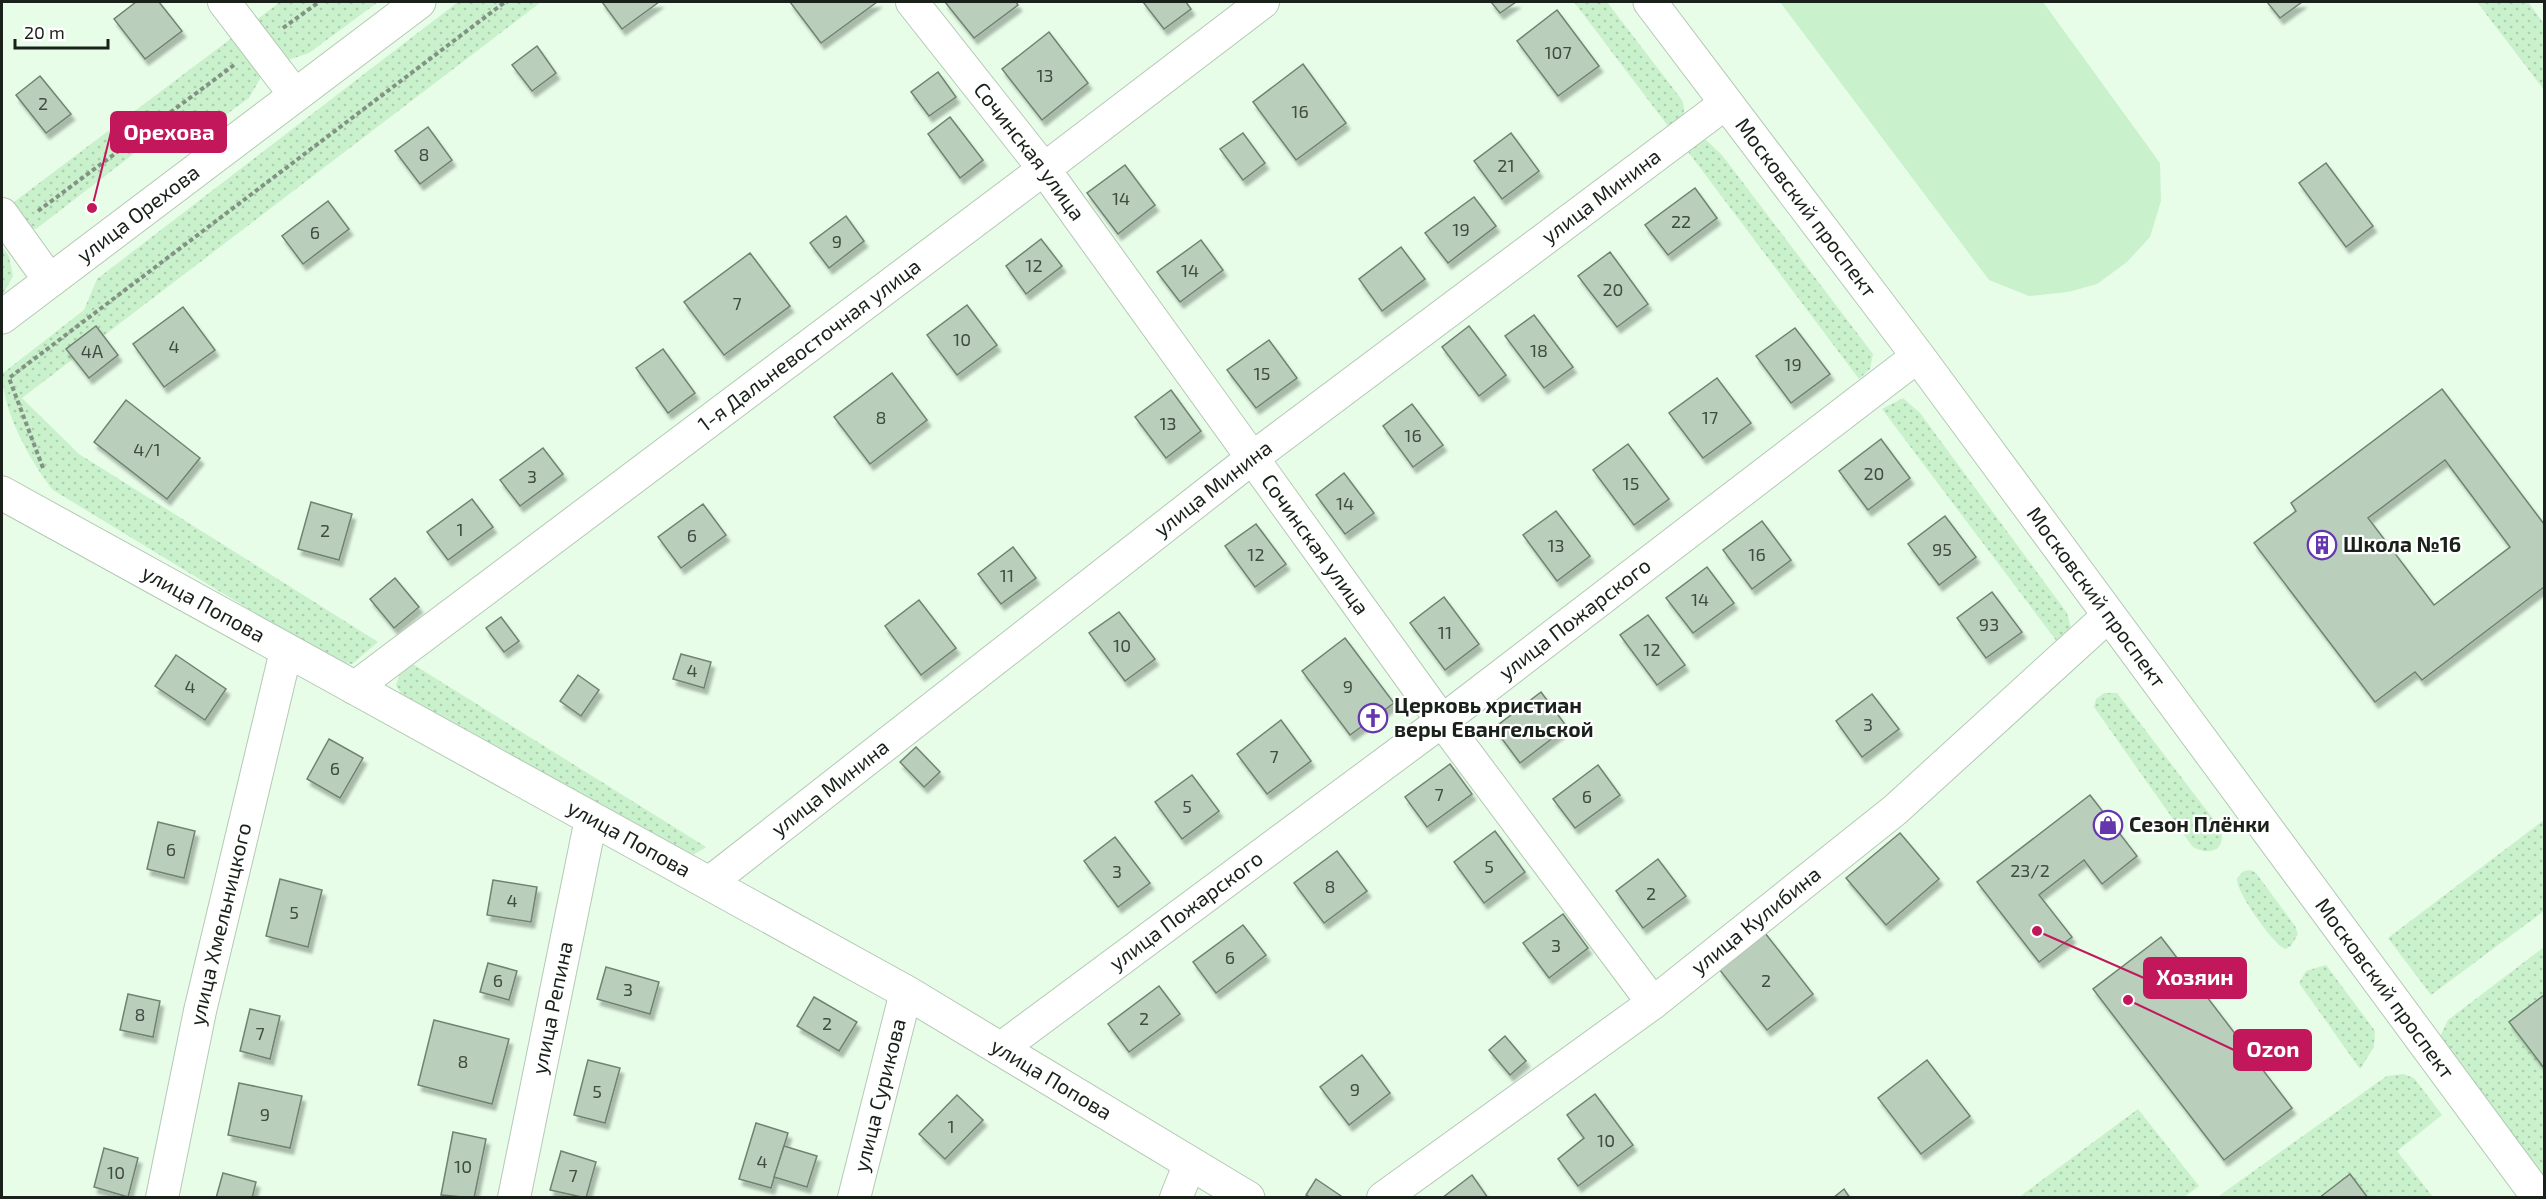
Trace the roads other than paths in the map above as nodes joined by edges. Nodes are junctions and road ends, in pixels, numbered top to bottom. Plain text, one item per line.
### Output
1 (224, 2) edge
2 (419, 2) edge
3 (912, 2) edge
4 (1263, 2) edge
5 (1650, 2) edge
6 (295, 95) junction
7 (1726, 103) junction
8 (1044, 170) junction
9 (7, 222) edge
10 (50, 280) junction
11 (2, 317) edge
12 (1918, 356) junction
13 (1251, 459) junction
14 (2, 493) edge
15 (2108, 616) junction
16 (286, 651) junction
17 (354, 688) junction
18 (1442, 721) junction
19 (591, 819) junction
20 (709, 884) junction
21 (906, 992) junction
22 (1653, 1003) junction
23 (1000, 1049) junction
24 (1190, 1163) junction
25 (162, 1197) edge
26 (514, 1197) edge
27 (854, 1197) edge
28 (1176, 1197) edge
29 (1248, 1197) edge
30 (1383, 1197) edge
31 (2539, 1197) edge

1 - 6 street
2 - 6 street, улица Орехова
3 - 8 street, Сочинская улица
4 - 8 street, 1-я Дальневосточная улица
5 - 7 street, Московский проспект
6 - 10 street, улица Орехова
7 - 12 street, Московский проспект
7 - 13 street, улица Минина
8 - 13 street, Сочинская улица
8 - 17 street, 1-я Дальневосточная улица
9 - 10 street
10 - 11 street, улица Орехова
12 - 15 street, Московский проспект
12 - 18 street, улица Пожарского
13 - 18 street, Сочинская улица
13 - 20 street, улица Минина
14 - 16 street, улица Попова
15 - 22 street, улица Кулибина
15 - 31 street, Московский проспект
16 - 17 street, улица Попова
16 - 25 street, улица Хмельницкого
17 - 19 street, улица Попова
18 - 22 street, Сочинская улица
18 - 23 street, улица Пожарского
19 - 20 street, улица Попова
19 - 26 street, улица Репина
20 - 21 street, улица Попова
21 - 23 street, улица Попова
21 - 27 street, улица Сурикова
22 - 30 street, улица Кулибина
23 - 24 street, улица Попова
24 - 28 street
24 - 29 street, улица Попова

